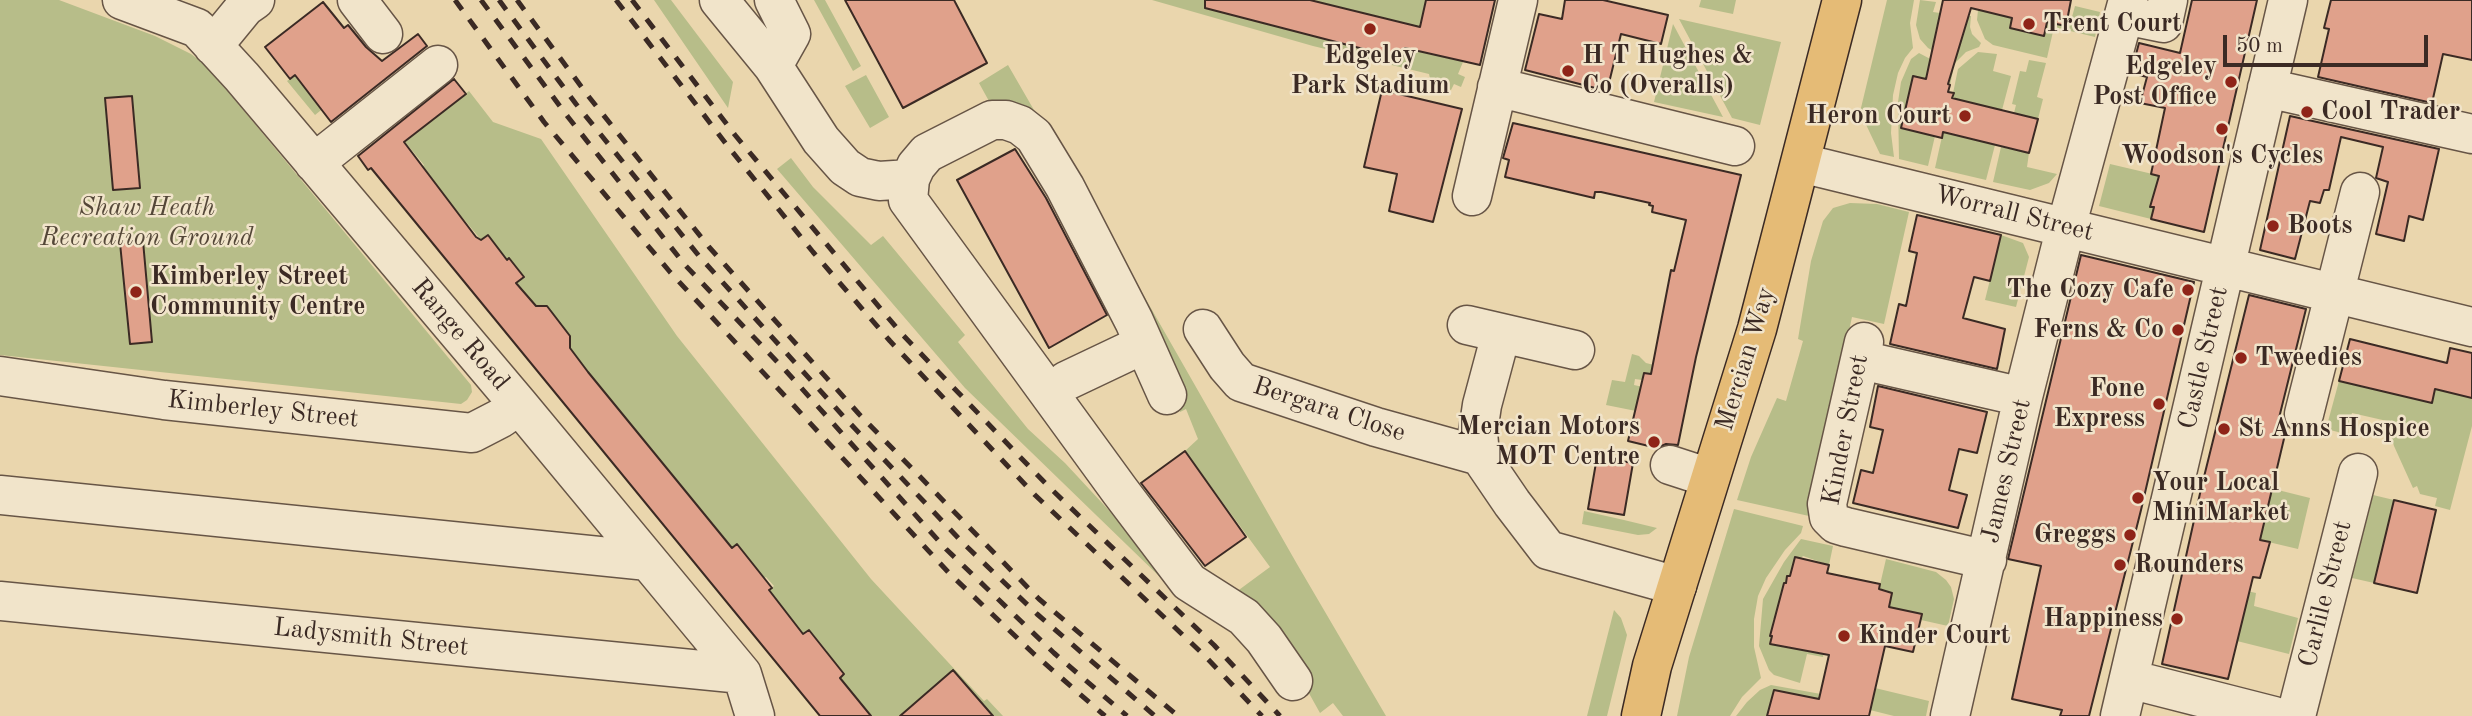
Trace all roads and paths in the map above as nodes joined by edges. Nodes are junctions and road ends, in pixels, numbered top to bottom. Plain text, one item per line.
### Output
1 (255, 0) edge
2 (357, 0) edge
3 (719, 0) edge
4 (774, 0) edge
5 (1518, 0) edge
6 (1842, 0) edge
7 (2168, 0) edge
8 (2288, 0) edge
9 (130, 1) edge
10 (2126, 7) edge
11 (383, 34) dead end
12 (213, 46) junction
13 (438, 65) dead end
14 (773, 66) junction
15 (1497, 88) junction
16 (2267, 88) junction
17 (2472, 134) edge
18 (1735, 146) dead end
19 (314, 163) junction
20 (1801, 163) junction
21 (910, 179) junction
22 (2360, 192) dead end
23 (1472, 196) dead end
24 (2066, 227) junction
25 (2227, 265) junction
26 (2318, 288) junction
27 (2472, 327) edge
28 (1203, 329) dead end
29 (1144, 344) junction
30 (1575, 350) dead end
31 (0, 376) edge
32 (1066, 381) dead end
33 (1167, 395) dead end
34 (2024, 397) junction
35 (519, 405) junction
36 (2304, 414) dead end
37 (1480, 456) junction
38 (1670, 465) dead end
39 (2358, 473) dead end
40 (1710, 478) junction
41 (0, 495) edge
42 (1987, 560) junction
43 (648, 561) junction
44 (1677, 586) junction
45 (0, 601) edge
46 (742, 674) junction
47 (2129, 679) junction
48 (1293, 681) dead end
49 (755, 716) edge
50 (1641, 716) edge
51 (1950, 716) edge
52 (2120, 716) edge
53 (2274, 716) edge
54 (2296, 716) edge

1 - 12 street
2 - 11 street
3 - 14 street
4 - 14 street
5 - 15 street
6 - 20 main road, Mercian Way
7 - 10 street
8 - 16 street, Castle Street
9 - 12 street, Range Road
10 - 24 street, James Street
12 - 19 street, Range Road
13 - 19 street
14 - 21 street
15 - 18 street
15 - 23 street
16 - 17 street
16 - 25 street, Castle Street
19 - 35 street, Range Road
20 - 24 street, Worrall Street
20 - 40 main road, Mercian Way
21 - 29 street
21 - 48 street
22 - 26 street
24 - 25 street, Worrall Street
24 - 34 street, James Street
25 - 26 street, Worrall Street
25 - 47 street, Castle Street
26 - 27 street, Worrall Street
26 - 36 street
28 - 37 street, Bergara Close
29 - 32 street
29 - 33 street
30 - 37 street
31 - 35 street, Kimberley Street
34 - 42 street, James Street
34 - 42 street, Kinder Street
35 - 43 street, Range Road
37 - 44 street
38 - 40 street
39 - 54 street, Carlile Street
40 - 44 main road, Mercian Way
41 - 43 street
42 - 51 street, James Street
43 - 46 street, Range Road
44 - 50 main road, Mercian Way
45 - 46 street, Ladysmith Street
46 - 49 street, Range Road
47 - 52 street, Castle Street
47 - 53 street

